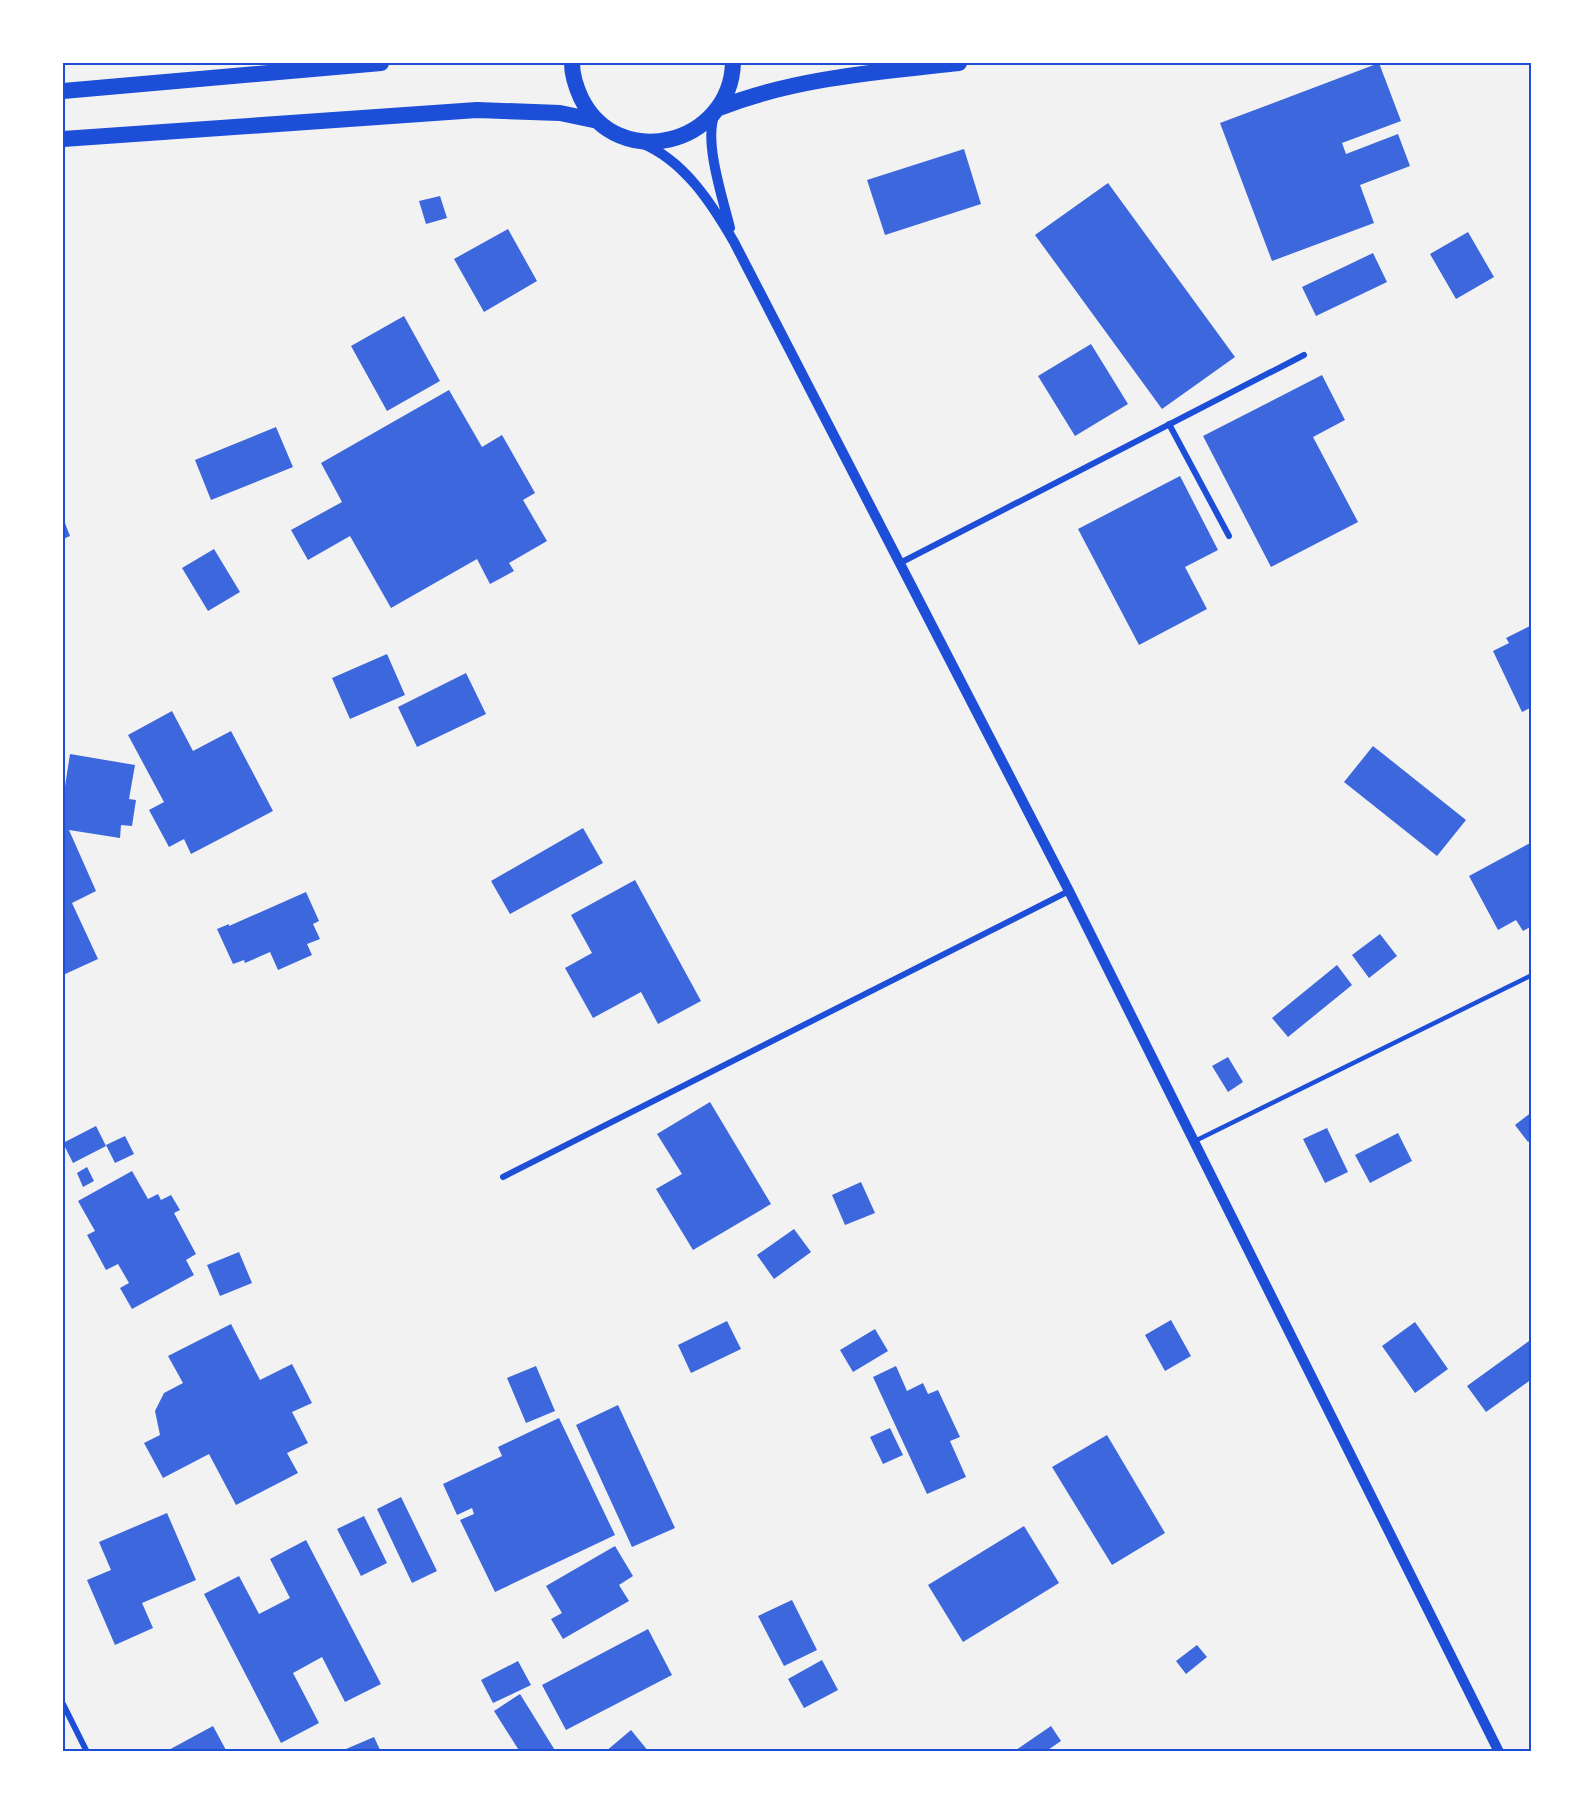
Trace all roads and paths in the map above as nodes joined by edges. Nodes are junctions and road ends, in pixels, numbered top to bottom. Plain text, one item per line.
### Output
1 (381, 63) edge
2 (572, 63) edge
3 (733, 63) edge
4 (959, 63) edge
5 (63, 91) edge
6 (718, 110) junction
7 (598, 121) junction
8 (63, 139) edge
9 (632, 140) junction
10 (734, 242) junction
11 (1304, 354) dead end
12 (1169, 424) junction
13 (1229, 536) dead end
14 (900, 563) junction
15 (1069, 891) junction
16 (1532, 975) edge
17 (1194, 1141) junction
18 (503, 1177) dead end
19 (63, 1704) edge
20 (87, 1752) edge
21 (1499, 1752) edge

1 - 5 highway
2 - 7 highway
3 - 6 highway
4 - 6 highway
6 - 9 highway
6 - 10 street
7 - 8 highway
7 - 9 highway
9 - 10 street
10 - 14 street
11 - 12 street
12 - 13 street
12 - 14 street
14 - 15 street
15 - 17 street
15 - 18 street
16 - 17 lane
17 - 21 street
19 - 20 street

